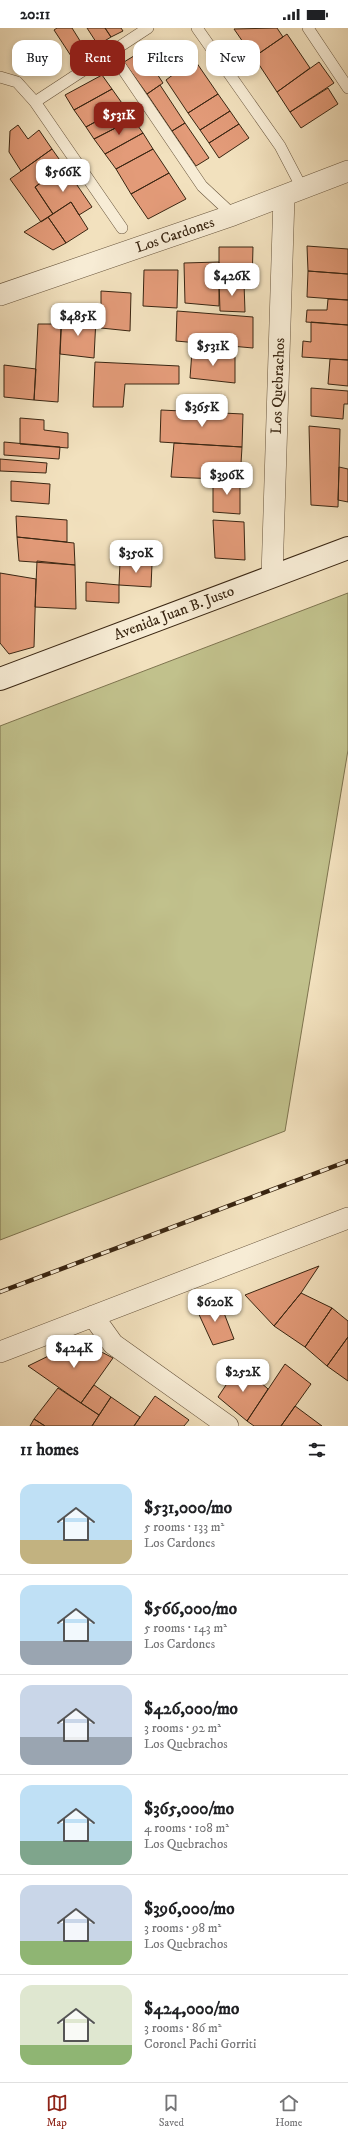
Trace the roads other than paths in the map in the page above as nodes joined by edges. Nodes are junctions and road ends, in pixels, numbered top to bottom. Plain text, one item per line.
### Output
1 (197, 28) edge
2 (308, 28) edge
3 (142, 29) edge
4 (125, 42) edge
5 (125, 73) edge
6 (75, 76) edge
7 (0, 77) edge
8 (348, 88) edge
9 (35, 102) junction
10 (348, 171) edge
11 (293, 193) junction
12 (233, 215) junction
13 (122, 228) dead end
14 (0, 295) edge
15 (348, 548) edge
16 (272, 576) junction
17 (0, 679) edge
18 (348, 1218) edge
19 (92, 1316) junction
20 (0, 1352) edge
21 (228, 1426) edge

1 - 11 lane
2 - 8 lane
3 - 4 lane
5 - 12 lane
6 - 9 lane
7 - 9 lane
9 - 13 lane
10 - 11 street, Los Cardones
11 - 12 street, Los Cardones
11 - 16 street, Los Quebrachos
12 - 14 street, Los Cardones
15 - 16 street, Avenida Juan B. Justo
16 - 17 street, Avenida Juan B. Justo
18 - 19 street
19 - 20 street
19 - 21 street

